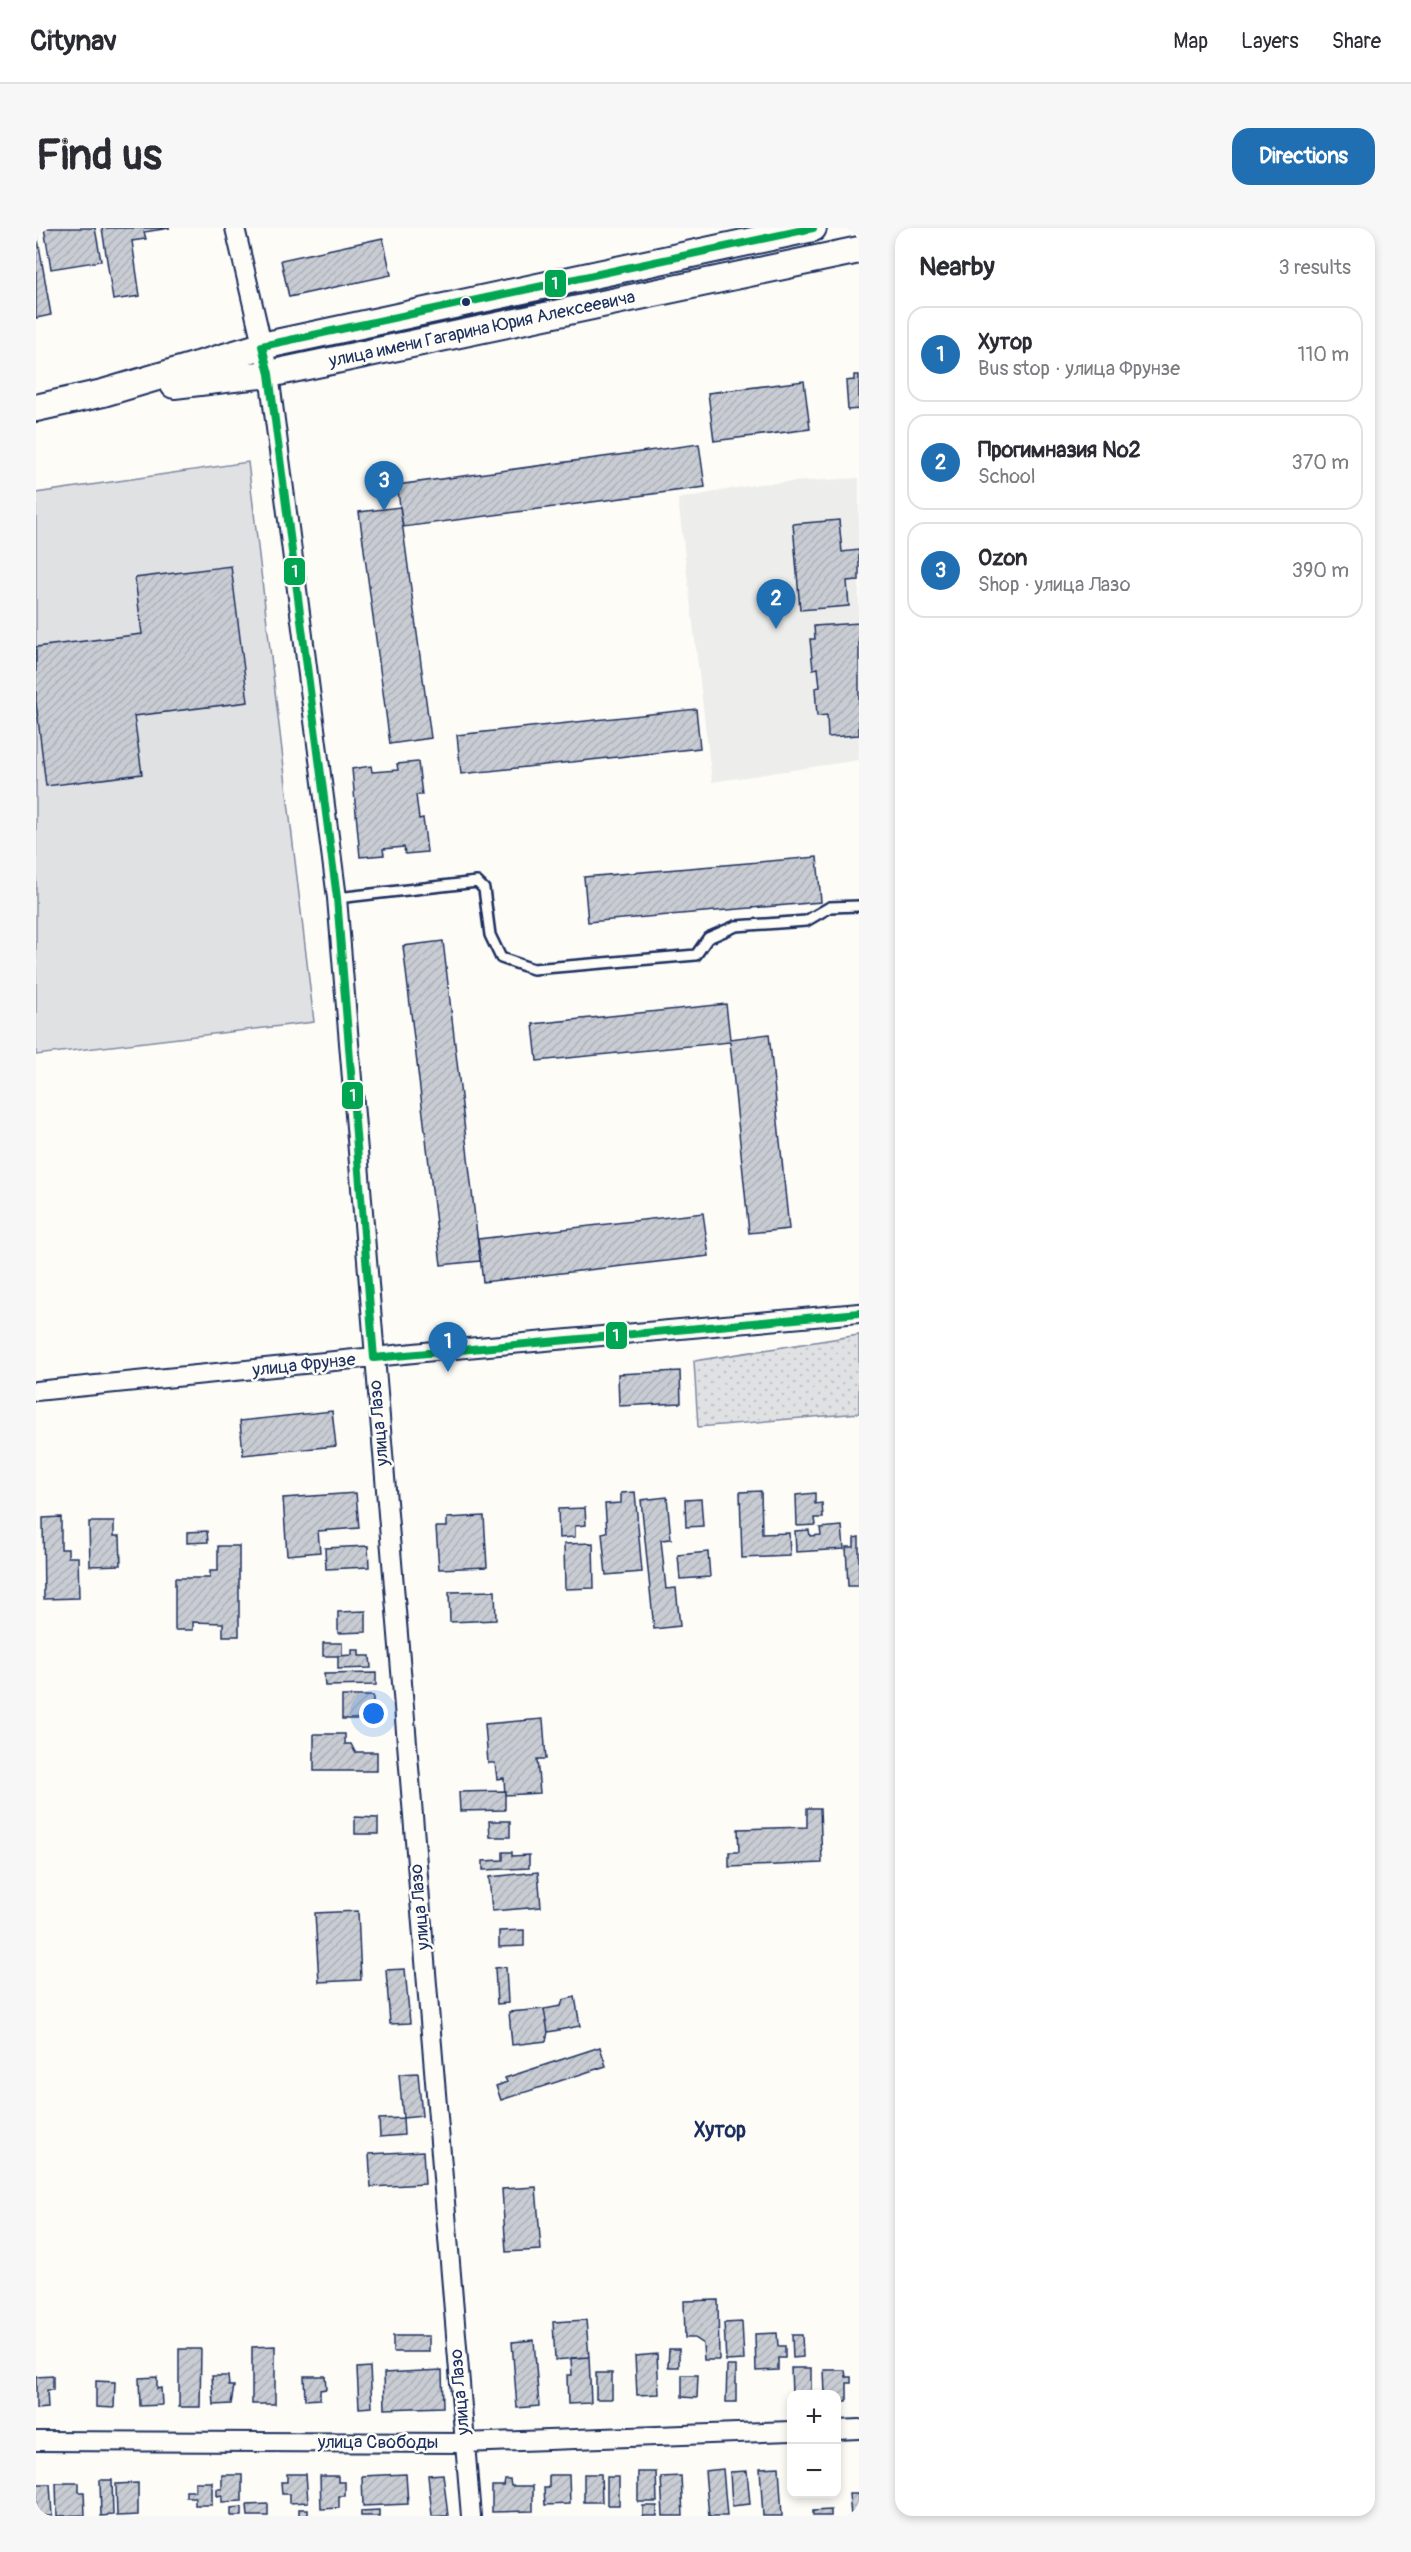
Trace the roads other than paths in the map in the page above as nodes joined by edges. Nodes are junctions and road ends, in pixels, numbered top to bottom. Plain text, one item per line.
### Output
1 (235, 228) edge
2 (813, 228) edge
3 (859, 250) edge
4 (262, 346) junction
5 (268, 374) junction
6 (103, 393) junction
7 (36, 408) edge
8 (336, 898) junction
9 (859, 906) edge
10 (859, 1313) edge
11 (374, 1359) junction
12 (36, 1391) edge
13 (859, 2429) edge
14 (841, 2430) edge
15 (787, 2431) edge
16 (36, 2441) edge
17 (464, 2443) junction
18 (471, 2516) edge

1 - 4 street, улица Лазо
2 - 4 street, улица имени Гагарина Юрия Алексеевича
3 - 5 street, улица имени Гагарина Юрия Алексеевича
4 - 5 street, улица Лазо
4 - 6 street, улица имени Гагарина Юрия Алексеевича
5 - 6 street, улица имени Гагарина Юрия Алексеевича
5 - 8 street, улица Лазо
6 - 7 street, улица имени Гагарина Юрия Алексеевича
8 - 9 lane
8 - 11 street, улица Лазо
10 - 11 street, улица Фрунзе
11 - 12 street, улица Фрунзе
11 - 17 street, улица Лазо
13 - 14 street
15 - 17 street, улица Свободы
16 - 17 street, улица Свободы
17 - 18 street, улица Лазо

